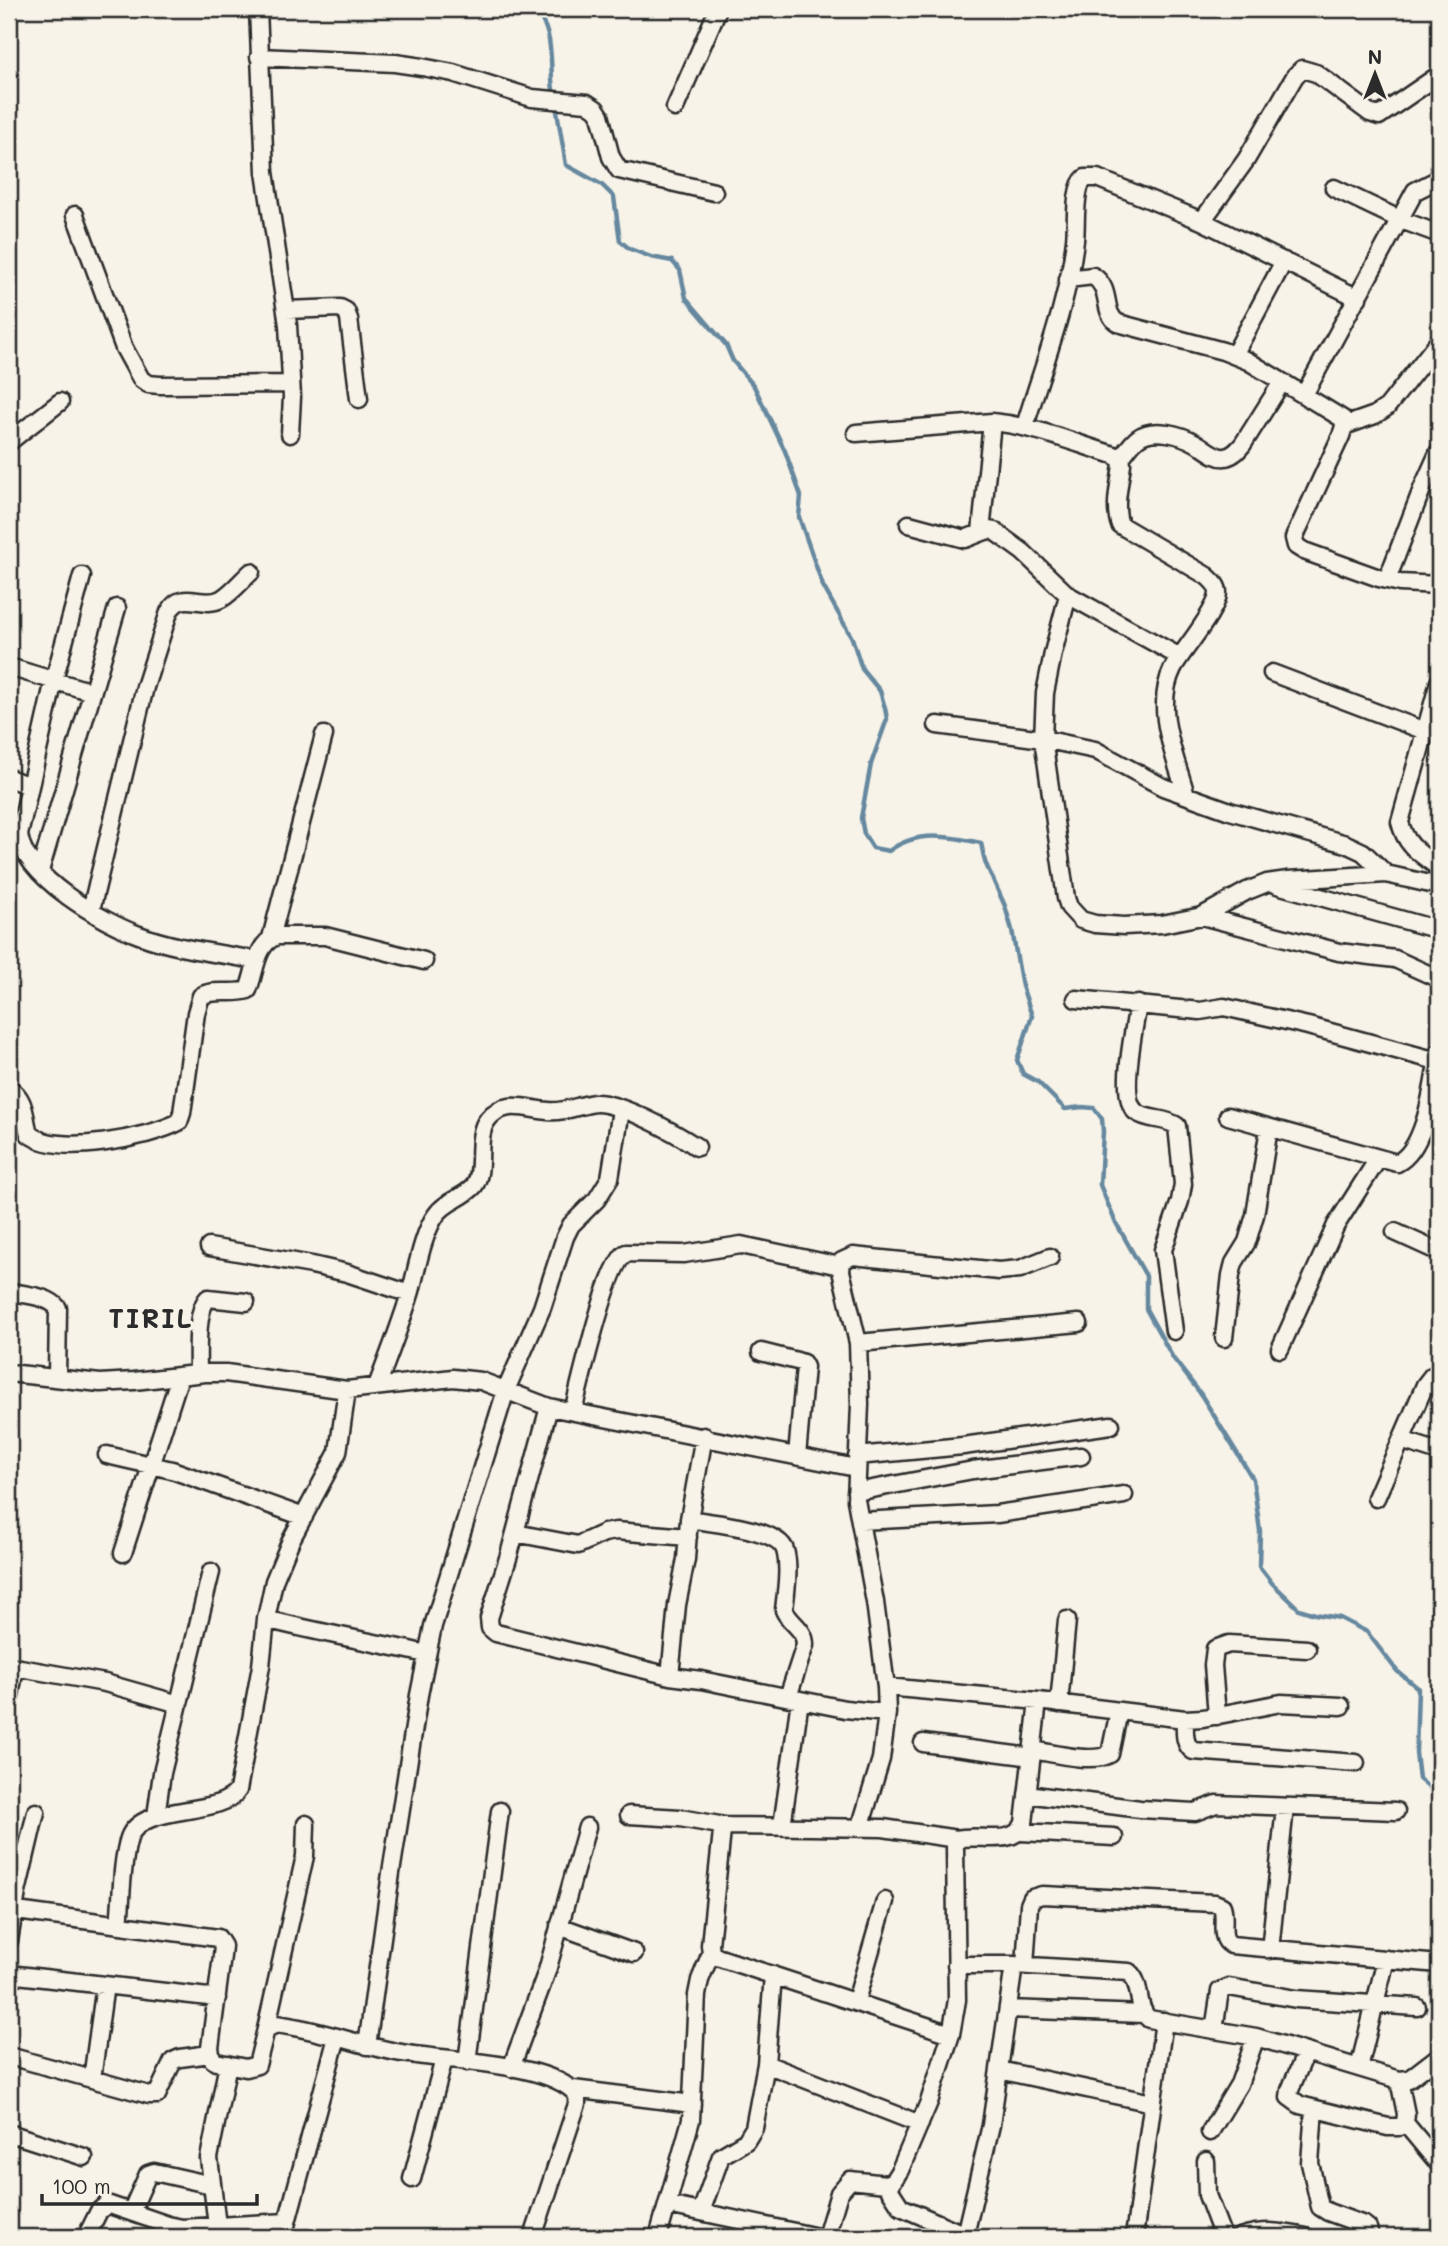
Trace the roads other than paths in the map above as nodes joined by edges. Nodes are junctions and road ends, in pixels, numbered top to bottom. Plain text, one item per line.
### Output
1 (258, 9) edge
2 (718, 9) edge
3 (259, 57) junction
4 (1439, 75) edge
5 (675, 107) dead end
6 (1439, 179) edge
7 (1334, 188) dead end
8 (715, 192) dead end
9 (75, 215) dead end
10 (1401, 220) junction
11 (1202, 221) junction
12 (1439, 234) edge
13 (1284, 261) junction
14 (1068, 279) junction
15 (1358, 298) junction
16 (286, 310) junction
17 (1439, 341) edge
18 (1234, 355) junction
19 (1282, 382) junction
20 (291, 384) junction
21 (1304, 395) junction
22 (359, 399) dead end
23 (60, 402) dead end
24 (992, 422) junction
25 (1025, 426) junction
26 (1344, 426) junction
27 (856, 433) dead end
28 (290, 434) dead end
29 (9, 442) edge
30 (1439, 451) edge
31 (1120, 459) junction
32 (909, 524) dead end
33 (981, 532) junction
34 (251, 572) dead end
35 (82, 576) dead end
36 (1387, 580) junction
37 (1439, 585) edge
38 (1068, 595) junction
39 (117, 608) dead end
40 (1180, 657) junction
41 (9, 667) edge
42 (1272, 673) dead end
43 (54, 680) junction
44 (1439, 682) edge
45 (92, 692) junction
46 (937, 725) dead end
47 (1425, 731) junction
48 (324, 734) dead end
49 (1043, 739) junction
50 (9, 778) edge
51 (29, 786) junction
52 (1186, 795) junction
53 (1439, 868) edge
54 (40, 871) junction
55 (1386, 874) junction
56 (1267, 883) junction
57 (1439, 886) edge
58 (91, 910) junction
59 (1202, 916) junction
60 (1439, 930) edge
61 (271, 938) junction
62 (424, 961) dead end
63 (254, 969) junction
64 (1439, 979) edge
65 (1076, 999) dead end
66 (1138, 1004) junction
67 (1438, 1057) edge
68 (9, 1088) edge
69 (621, 1110) junction
70 (1228, 1116) dead end
71 (1269, 1128) junction
72 (697, 1147) dead end
73 (1378, 1159) junction
74 (1395, 1232) dead end
75 (209, 1247) dead end
76 (1439, 1252) edge
77 (1050, 1257) dead end
78 (840, 1266) junction
79 (12, 1292) dead end
80 (410, 1294) junction
81 (246, 1302) dead end
82 (1079, 1323) dead end
83 (1174, 1331) dead end
84 (1224, 1338) dead end
85 (858, 1343) junction
86 (1280, 1349) dead end
87 (761, 1352) dead end
88 (9, 1373) edge
89 (198, 1373) junction
90 (1439, 1373) edge
91 (180, 1376) junction
92 (57, 1378) junction
93 (377, 1386) junction
94 (346, 1390) junction
95 (506, 1390) junction
96 (550, 1406) junction
97 (573, 1411) junction
98 (1111, 1425) dead end
99 (704, 1436) junction
100 (1401, 1440) junction
101 (1439, 1452) edge
102 (107, 1455) dead end
103 (797, 1456) junction
104 (1081, 1456) dead end
105 (857, 1462) junction
106 (150, 1464) junction
107 (856, 1492) junction
108 (1124, 1495) dead end
109 (1376, 1498) dead end
110 (304, 1517) junction
111 (689, 1519) junction
112 (860, 1521) junction
113 (515, 1533) junction
114 (688, 1537) junction
115 (123, 1553) dead end
116 (211, 1572) dead end
117 (265, 1619) junction
118 (1067, 1620) dead end
119 (1307, 1649) dead end
120 (427, 1654) junction
121 (12, 1667) edge
122 (670, 1676) junction
123 (886, 1687) junction
124 (794, 1698) junction
125 (9, 1701) edge
126 (1038, 1701) junction
127 (179, 1704) junction
128 (1059, 1704) junction
129 (1341, 1706) dead end
130 (1119, 1711) junction
131 (887, 1713) junction
132 (1217, 1716) junction
133 (1185, 1719) junction
134 (923, 1743) dead end
135 (1032, 1754) junction
136 (1356, 1762) dead end
137 (1027, 1794) junction
138 (1285, 1807) junction
139 (500, 1811) dead end
140 (1396, 1811) dead end
141 (36, 1812) dead end
142 (629, 1815) dead end
143 (156, 1816) junction
144 (306, 1824) dead end
145 (725, 1826) junction
146 (782, 1826) junction
147 (587, 1827) dead end
148 (860, 1828) junction
149 (1021, 1832) junction
150 (1114, 1837) dead end
151 (957, 1839) junction
152 (885, 1902) dead end
153 (11, 1910) edge
154 (119, 1925) junction
155 (559, 1926) junction
156 (9, 1941) edge
157 (1270, 1950) junction
158 (634, 1953) dead end
159 (711, 1953) junction
160 (1386, 1959) junction
161 (1439, 1964) edge
162 (956, 1965) junction
163 (1019, 1965) junction
164 (9, 1974) edge
165 (773, 1975) junction
166 (105, 1985) junction
167 (217, 1998) junction
168 (856, 2001) junction
169 (1375, 2004) junction
170 (1417, 2007) dead end
171 (1008, 2009) junction
172 (1143, 2014) junction
173 (1164, 2021) junction
174 (266, 2029) junction
175 (1214, 2030) junction
176 (951, 2034) junction
177 (337, 2037) junction
178 (1256, 2037) junction
179 (367, 2046) junction
180 (1306, 2052) junction
181 (210, 2054) junction
182 (9, 2056) edge
183 (1439, 2056) edge
184 (443, 2059) junction
185 (467, 2062) junction
186 (228, 2064) junction
187 (766, 2064) junction
188 (511, 2068) junction
189 (1359, 2068) junction
190 (999, 2070) junction
191 (92, 2079) junction
192 (1399, 2080) junction
193 (573, 2089) junction
194 (1152, 2103) junction
195 (692, 2104) junction
196 (1314, 2109) junction
197 (1405, 2123) junction
198 (920, 2124) junction
199 (1210, 2132) dead end
200 (9, 2133) edge
201 (85, 2157) dead end
202 (1206, 2161) dead end
203 (1439, 2164) edge
204 (412, 2179) dead end
205 (212, 2185) junction
206 (886, 2185) junction
207 (668, 2205) junction
208 (131, 2212) junction
209 (701, 2212) junction
210 (217, 2226) junction
211 (285, 2230) edge
212 (968, 2236) edge
213 (86, 2237) edge
214 (533, 2237) edge
215 (658, 2237) edge
216 (818, 2237) edge
217 (826, 2237) edge
218 (1134, 2237) edge
219 (1223, 2237) edge
220 (1240, 2237) edge
221 (1306, 2237) edge
222 (1370, 2237) edge

1 - 3 street
2 - 5 street
3 - 8 street
3 - 16 street
4 - 11 street
6 - 10 street
7 - 10 street
9 - 20 street
10 - 12 street
10 - 15 street
11 - 13 street
11 - 14 street
13 - 15 street
13 - 18 street
14 - 18 street
14 - 25 street
15 - 21 street
16 - 20 street
16 - 22 street
17 - 26 street
18 - 19 street
19 - 21 street
19 - 31 street
20 - 28 street
21 - 26 street
23 - 29 street
24 - 25 street
24 - 27 street
24 - 33 street
25 - 31 street
26 - 36 street
30 - 36 street
31 - 40 street
32 - 33 street
33 - 38 street
34 - 58 street
35 - 43 street
36 - 37 street
38 - 40 street
38 - 49 street
39 - 45 street
40 - 52 street
41 - 43 street
42 - 47 street
43 - 45 street
43 - 51 street
44 - 47 street
45 - 54 street
46 - 49 street
47 - 53 street
48 - 61 street
49 - 52 street
49 - 59 street
50 - 51 street
51 - 54 street
52 - 55 street
54 - 58 street
55 - 56 street
55 - 57 street
56 - 59 street
56 - 60 street
58 - 63 street
59 - 64 street
61 - 62 street
61 - 63 street
63 - 68 street
65 - 66 street
66 - 67 street
66 - 83 street
67 - 73 street
69 - 72 street
69 - 80 street
69 - 95 street
70 - 71 street
71 - 73 street
71 - 84 street
73 - 86 street
74 - 76 street
75 - 80 street
77 - 78 street
78 - 85 street
78 - 97 street
79 - 92 street
80 - 93 street
81 - 89 street
82 - 85 street
85 - 105 street
87 - 103 street
88 - 92 street
89 - 91 street
89 - 94 street
90 - 100 street
91 - 92 street
91 - 106 street
93 - 94 street
93 - 95 street
94 - 110 street
95 - 96 street
95 - 120 street
96 - 97 street
96 - 113 street
97 - 99 street
98 - 105 street
99 - 103 street
99 - 111 street
100 - 101 street
100 - 109 street
102 - 106 street
103 - 105 street
104 - 107 street
105 - 107 street
106 - 110 street
106 - 115 street
107 - 112 street
108 - 112 street
110 - 117 street
111 - 114 street
111 - 124 street
112 - 123 street
113 - 114 street
113 - 122 street
114 - 122 street
116 - 127 street
117 - 120 street
117 - 143 street
118 - 128 street
119 - 132 street
120 - 179 street
121 - 125 street
121 - 127 street
122 - 124 street
123 - 126 street
123 - 131 street
124 - 131 street
124 - 146 street
126 - 128 street
126 - 135 street
127 - 143 street
128 - 130 street
129 - 132 street
130 - 133 street
130 - 135 street
131 - 148 street
132 - 133 street
133 - 136 street
134 - 135 street
135 - 137 street
137 - 138 street
137 - 149 street
138 - 140 street
138 - 157 street
139 - 185 street
141 - 153 street
142 - 145 street
143 - 154 street
144 - 174 street
145 - 146 street
145 - 159 street
146 - 148 street
147 - 155 street
148 - 151 street
149 - 150 street
149 - 151 street
151 - 162 street
152 - 168 street
153 - 154 street
153 - 156 street
154 - 167 street
155 - 158 street
155 - 188 street
157 - 160 street
157 - 163 street
159 - 165 street
159 - 195 street
160 - 161 street
160 - 169 street
162 - 163 street
162 - 176 street
163 - 171 street
163 - 172 street
164 - 166 street
165 - 168 street
165 - 187 street
166 - 167 street
166 - 191 street
167 - 181 street
168 - 176 street
169 - 170 street
169 - 175 street
169 - 189 street
171 - 172 street
171 - 190 street
172 - 173 street
173 - 175 street
173 - 194 street
174 - 177 street
174 - 186 street
175 - 178 street
176 - 198 street
177 - 179 street
177 - 211 street
178 - 180 street
178 - 199 street
179 - 184 street
180 - 189 street
180 - 196 street
181 - 186 street
181 - 191 street
182 - 191 street
183 - 192 street
184 - 185 street
184 - 204 street
185 - 188 street
186 - 205 street
187 - 198 street
187 - 209 street
188 - 193 street
189 - 192 street
190 - 194 street
190 - 212 street
192 - 197 street
193 - 195 street
193 - 214 street
194 - 218 street
195 - 207 street
196 - 197 street
196 - 222 street
197 - 203 street
198 - 206 street
200 - 201 street
202 - 219 street
205 - 208 street
205 - 210 street
206 - 212 street
206 - 217 street
207 - 209 street
207 - 215 street
208 - 210 street
208 - 213 street
209 - 216 street
210 - 211 street
220 - 221 street

